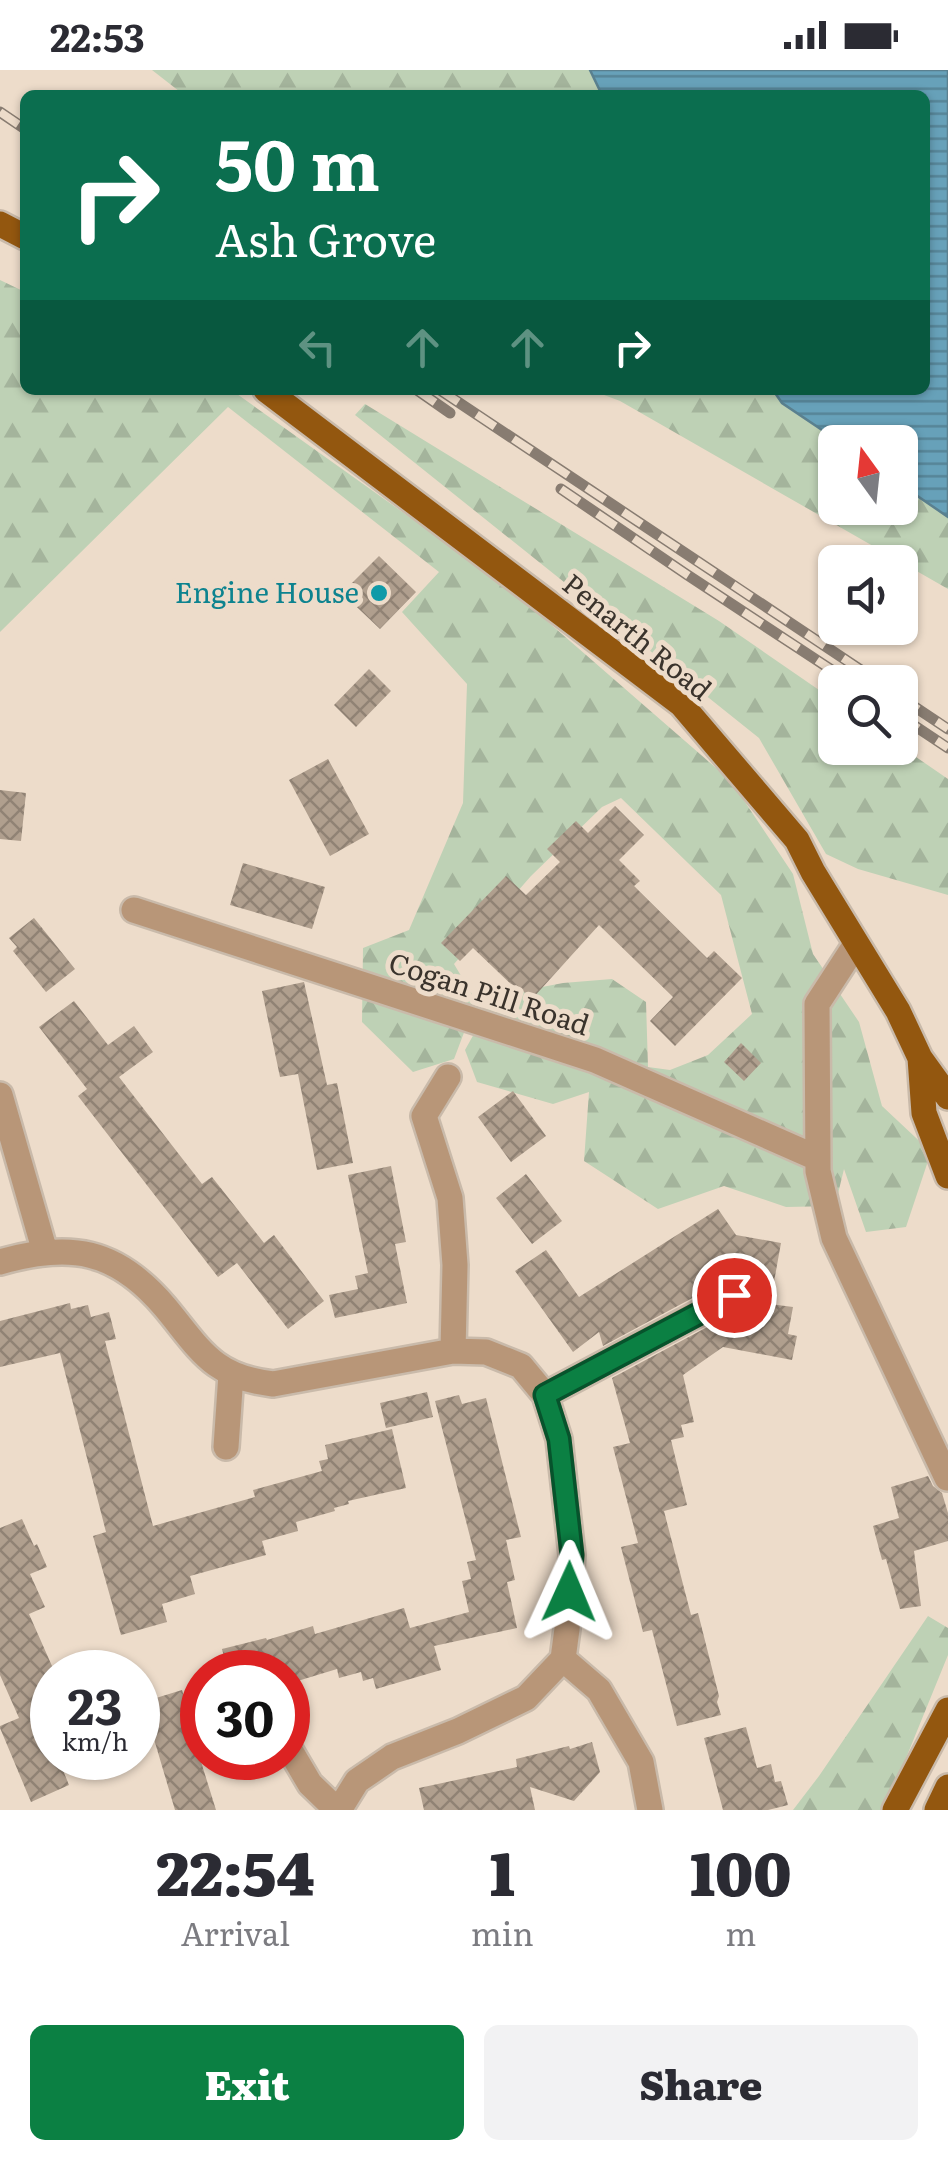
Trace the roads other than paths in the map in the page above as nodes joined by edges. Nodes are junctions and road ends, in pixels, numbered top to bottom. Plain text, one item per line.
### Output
1 (273, 395) edge
2 (134, 910) dead end
3 (856, 944) junction
4 (920, 1058) junction
5 (448, 1077) dead end
6 (0, 1095) edge
7 (948, 1097) edge
8 (817, 1158) junction
9 (948, 1176) edge
10 (45, 1252) junction
11 (0, 1262) edge
12 (734, 1295) dead end
13 (453, 1351) junction
14 (230, 1374) junction
15 (545, 1395) junction
16 (226, 1448) dead end
17 (947, 1478) edge
18 (562, 1659) junction
19 (948, 1710) edge
20 (308, 1780) edge
21 (948, 1787) edge
22 (338, 1810) edge
23 (650, 1810) edge
24 (894, 1810) edge
25 (937, 1810) edge

1 - 3 main road, Penarth Road
2 - 8 street, Cogan Pill Road
3 - 4 main road, Penarth Road
3 - 8 street
4 - 7 main road, Penarth Road
4 - 9 main road, Penarth Road
5 - 13 street
6 - 10 street
8 - 17 street
10 - 11 street
10 - 14 street
12 - 15 street
13 - 14 street
13 - 15 street
14 - 16 street
15 - 18 street
18 - 22 street
18 - 23 street
19 - 24 main road
20 - 22 street
21 - 25 main road

